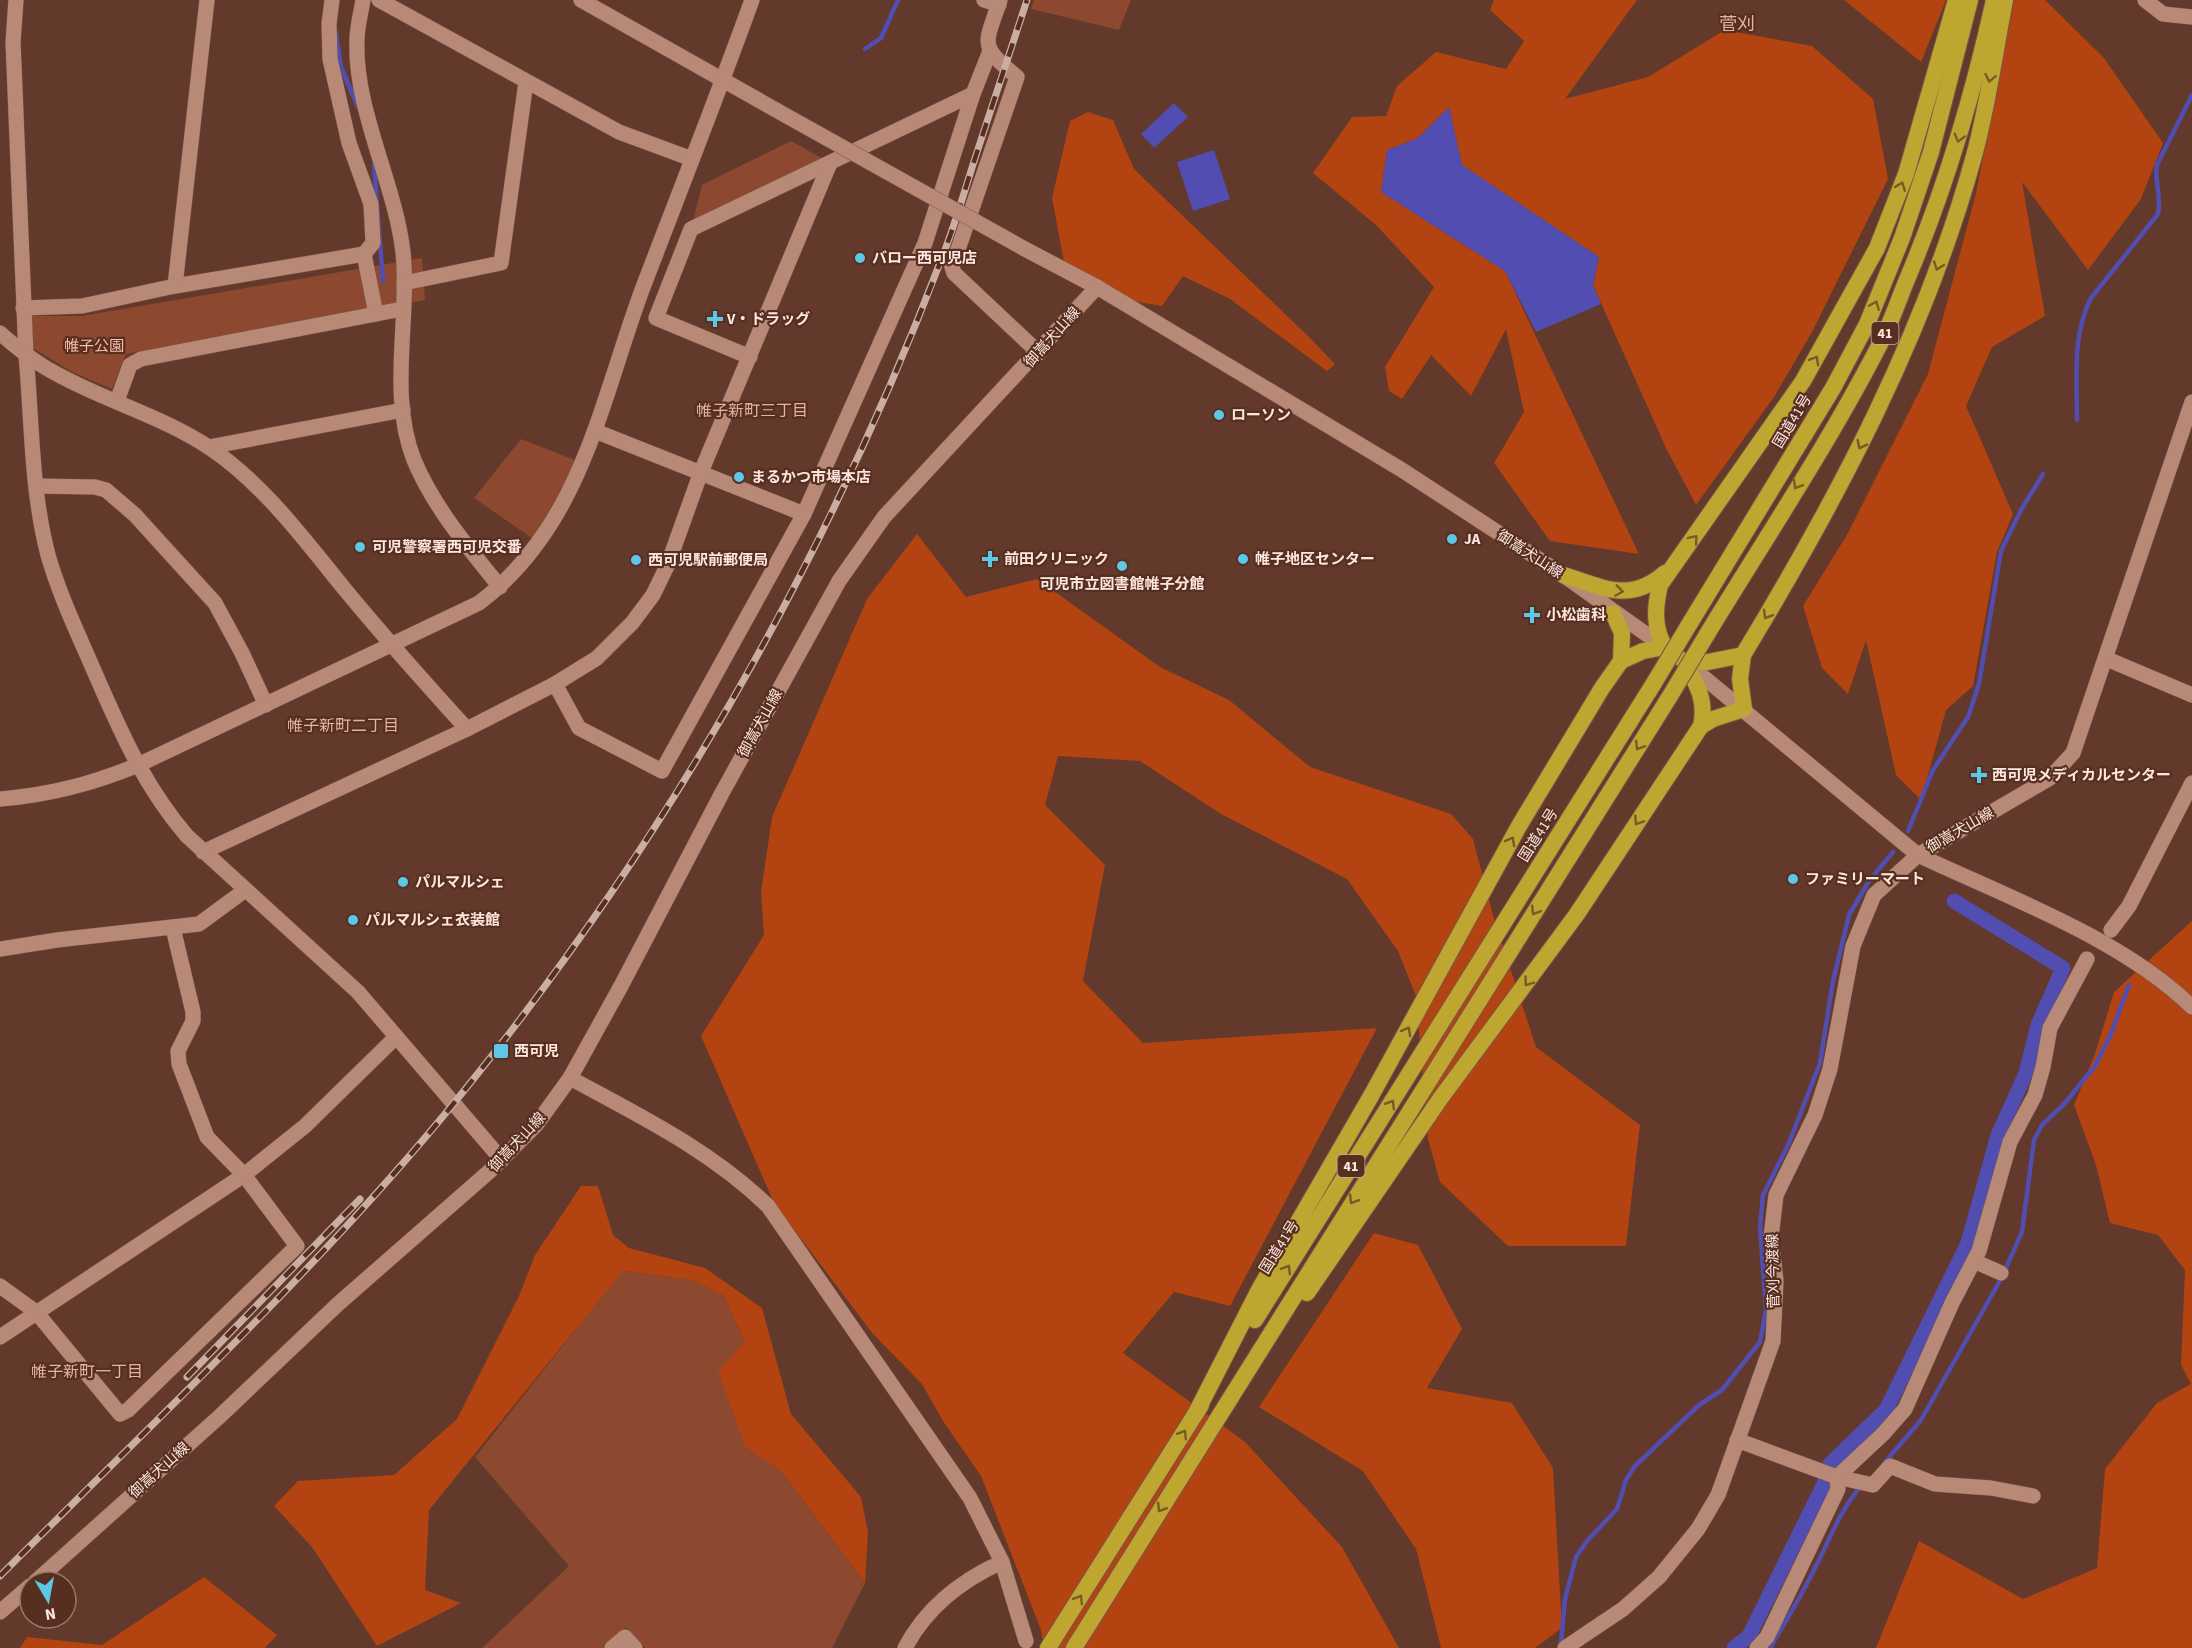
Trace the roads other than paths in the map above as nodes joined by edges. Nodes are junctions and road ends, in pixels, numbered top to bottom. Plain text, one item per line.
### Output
1 (16, 0) edge
2 (207, 0) edge
3 (332, 0) edge
4 (363, 0) edge
5 (378, 0) edge
6 (581, 0) edge
7 (752, 0) edge
8 (1956, 0) edge
9 (1970, 0) edge
10 (1994, 0) edge
11 (2005, 0) edge
12 (2145, 0) edge
13 (994, 2) edge
14 (2192, 17) edge
15 (990, 51) junction
16 (722, 80) junction
17 (525, 82) junction
18 (973, 94) junction
19 (692, 159) junction
20 (830, 163) junction
21 (364, 254) junction
22 (404, 283) junction
23 (175, 286) junction
24 (1096, 287) junction
25 (23, 308) junction
26 (402, 309) junction
27 (376, 314) junction
28 (0, 333) edge
29 (1039, 353) junction
30 (26, 355) junction
31 (750, 357) junction
32 (117, 401) junction
33 (2192, 402) edge
34 (403, 410) junction
35 (595, 431) junction
36 (209, 447) junction
37 (701, 472) junction
38 (36, 486) junction
39 (804, 513) junction
40 (1670, 567) junction
41 (1563, 575) junction
42 (500, 587) junction
43 (1614, 613) junction
44 (392, 646) junction
45 (1665, 647) junction
46 (1743, 655) junction
47 (2107, 658) junction
48 (1621, 661) junction
49 (1684, 661) junction
50 (555, 684) junction
51 (2192, 695) edge
52 (266, 705) junction
53 (1744, 709) junction
54 (1701, 726) junction
55 (467, 729) junction
56 (138, 765) junction
57 (2192, 783) edge
58 (0, 799) edge
59 (204, 852) junction
60 (1918, 855) junction
61 (244, 891) junction
62 (173, 928) junction
63 (2111, 930) dead end
64 (0, 949) edge
65 (2087, 959) dead end
66 (2192, 1007) edge
67 (396, 1037) junction
68 (570, 1078) junction
69 (502, 1160) junction
70 (244, 1175) junction
71 (1974, 1261) junction
72 (2001, 1273) dead end
73 (0, 1286) edge
74 (36, 1312) junction
75 (0, 1337) edge
76 (1196, 1413) junction
77 (1737, 1440) junction
78 (1198, 1449) junction
79 (1837, 1478) junction
80 (2033, 1496) dead end
81 (1002, 1563) junction
82 (48, 1570) edge
83 (18, 1596) edge
84 (0, 1612) edge
85 (1026, 1641) dead end
86 (612, 1648) edge
87 (635, 1648) edge
88 (905, 1648) edge
89 (1048, 1648) edge
90 (1074, 1648) edge
91 (1564, 1648) edge
92 (1757, 1648) edge

1 - 25 street
2 - 23 street
3 - 21 street
4 - 22 street
5 - 17 street
6 - 16 street
7 - 16 street
40 -> 8 highway
76 -> 9 highway, 国道41号 / 41, bridge
10 -> 78 highway, 41, bridge
11 -> 46 highway
12 - 14 street
13 - 15 street
15 - 18 street
15 - 29 street
16 - 19 street
16 - 24 street, bridge
17 - 19 street
17 - 22 street
18 - 20 street
18 - 39 street
19 - 35 street
20 - 31 street
20 - 31 street
21 - 23 street
21 - 27 street
22 - 26 street
23 - 25 street
24 - 29 street, 御嵩犬山線
24 - 41 street, 御嵩犬山線
25 - 30 street
26 - 27 street
26 - 34 street
27 - 32 street
28 - 30 street
29 - 68 street, 御嵩犬山線
30 - 32 street
30 - 38 street
31 - 37 street
32 - 36 street
33 - 47 street, 御嵩犬山線
34 - 36 street
34 - 42 street
35 - 37 street
35 - 42 street
36 - 44 street
37 - 39 street
37 - 50 street
38 - 52 street
38 - 56 street
39 - 50 street
41 -> 40 highway
40 - 45 highway
41 - 43 street, 御嵩犬山線
42 - 44 street
43 - 45 street, 御嵩犬山線
43 - 48 highway
44 - 52 street
44 - 55 street
45 - 48 highway
45 - 49 street, 御嵩犬山線
46 - 49 highway
46 - 53 highway
47 - 51 street
47 - 60 street, 御嵩犬山線
76 -> 48 highway
49 - 53 street, 御嵩犬山線
49 - 54 highway
50 - 55 street
52 - 56 street
53 - 54 highway
53 - 60 street, 御嵩犬山線
54 -> 78 highway
55 - 59 street
56 - 58 street
56 - 59 street
57 - 63 street
59 - 61 street
60 - 66 street
60 - 77 street, 菅刈今渡線
61 - 62 street
61 - 67 street
62 - 64 street
62 - 70 street
65 - 71 street
67 - 69 street
67 - 70 street
68 - 69 street, 御嵩犬山線
68 - 81 street
69 - 82 street, 御嵩犬山線
70 - 74 street
70 - 74 street
71 - 72 street
71 - 79 street
73 - 74 street
74 - 75 street
89 -> 76 highway, 国道41号 / 41
77 - 79 street
77 - 91 street, 菅刈今渡線
78 -> 90 highway, 41
79 - 80 street
79 - 92 street
81 - 85 street
81 - 88 street
83 - 84 street
86 - 87 street

